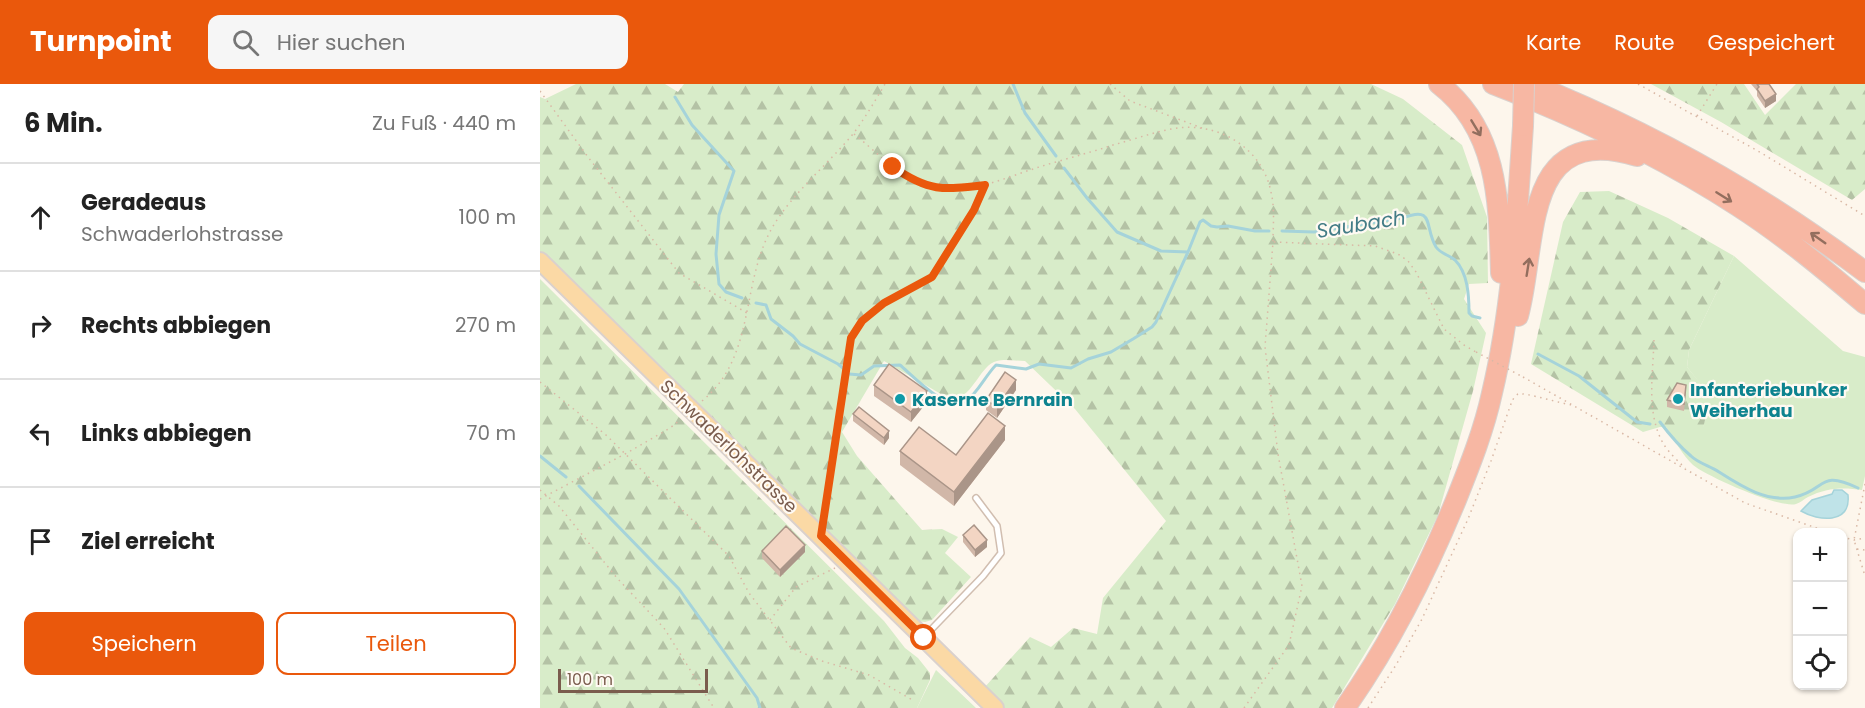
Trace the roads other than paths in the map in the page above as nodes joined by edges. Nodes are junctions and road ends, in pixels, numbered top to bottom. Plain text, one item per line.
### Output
1 (1439, 84) edge
2 (1493, 84) edge
3 (1516, 84) edge
4 (1524, 84) edge
5 (1531, 84) edge
6 (1518, 125) junction
7 (1674, 167) junction
8 (540, 261) edge
9 (1865, 272) edge
10 (1502, 283) junction
11 (1865, 304) edge
12 (1484, 424) junction
13 (1457, 497) junction
14 (976, 498) dead end
15 (924, 638) junction
16 (995, 708) edge
17 (1346, 708) edge

1 -> 10 highway
2 - 7 highway
3 - 6 highway
4 - 6 highway, bridge
9 -> 5 highway
6 - 10 highway
6 - 12 highway
7 -> 11 highway
12 -> 7 highway
8 - 15 main road, Schwaderlohstrasse
10 - 13 highway
12 - 13 highway
13 - 17 highway
14 - 15 lane
15 - 16 main road, Schwaderlohstrasse

